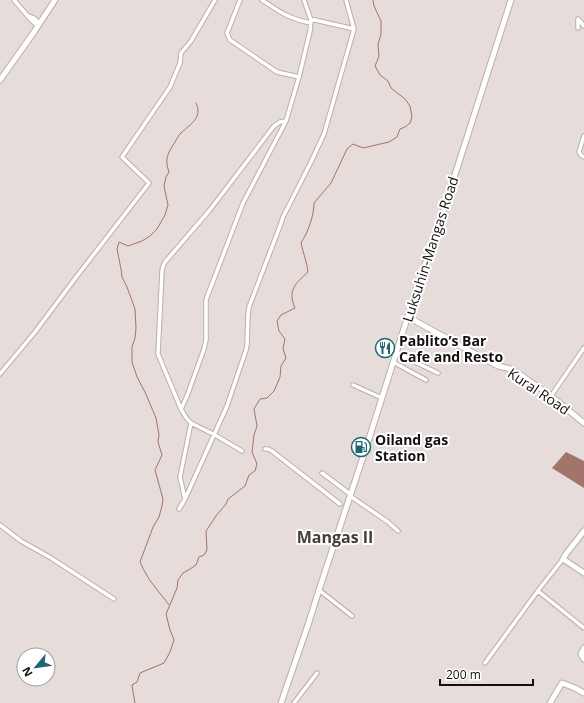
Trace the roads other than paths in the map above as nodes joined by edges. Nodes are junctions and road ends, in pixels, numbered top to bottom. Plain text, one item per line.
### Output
1 (14, 0) edge
2 (55, 0) edge
3 (215, 0) edge
4 (240, 0) edge
5 (262, 0) edge
6 (304, 0) edge
7 (346, 0) edge
8 (511, 0) edge
9 (311, 22) junction
10 (38, 25) junction
11 (584, 26) edge
12 (578, 28) dead end
13 (354, 29) junction
14 (299, 77) junction
15 (0, 80) edge
16 (286, 121) junction
17 (584, 136) edge
18 (584, 157) edge
19 (408, 317) junction
20 (584, 348) edge
21 (396, 353) junction
22 (393, 362) junction
23 (438, 373) dead end
24 (0, 374) edge
25 (426, 380) dead end
26 (353, 385) dead end
27 (550, 396) junction
28 (382, 398) junction
29 (181, 409) junction
30 (191, 423) junction
31 (584, 423) edge
32 (215, 435) junction
33 (265, 449) dead end
34 (242, 450) dead end
35 (322, 473) dead end
36 (350, 495) junction
37 (185, 499) junction
38 (179, 509) dead end
39 (346, 509) junction
40 (0, 525) edge
41 (398, 531) dead end
42 (584, 532) edge
43 (563, 559) junction
44 (584, 573) edge
45 (319, 590) junction
46 (538, 591) junction
47 (114, 598) dead end
48 (352, 616) dead end
49 (584, 628) edge
50 (584, 648) edge
51 (584, 659) edge
52 (485, 663) dead end
53 (317, 673) dead end
54 (584, 693) edge
55 (283, 702) edge
56 (294, 703) edge
57 (550, 703) edge

1 - 10 street
2 - 10 main road
3 - 24 street
4 - 14 street
5 - 9 street
6 - 9 street
7 - 13 street
8 - 19 main road, Luksuhin-Mangas Road
9 - 13 street
9 - 14 street
10 - 15 main road
11 - 12 street
13 - 32 street
14 - 16 street
16 - 29 street
16 - 29 street
17 - 18 street
19 - 21 main road, Luksuhin-Mangas Road
19 - 27 main road, Kural Road
20 - 27 street
21 - 22 main road, Luksuhin-Mangas Road
21 - 23 street
22 - 25 street
22 - 28 main road, Luksuhin-Mangas Road
26 - 28 street
27 - 31 main road, Kural Road
28 - 36 main road, Luksuhin-Mangas Road
29 - 30 street
30 - 32 street
30 - 37 street
32 - 34 street
32 - 37 street
33 - 39 street
35 - 36 street
36 - 39 main road, Luksuhin-Mangas Road
36 - 41 street
37 - 38 street
39 - 45 main road, Luksuhin-Mangas Road
40 - 47 street
42 - 43 main road
43 - 44 main road
43 - 46 street
45 - 48 street
45 - 55 main road, Luksuhin-Mangas Road
46 - 49 street
46 - 52 street
50 - 51 main road
53 - 56 street
54 - 57 main road

